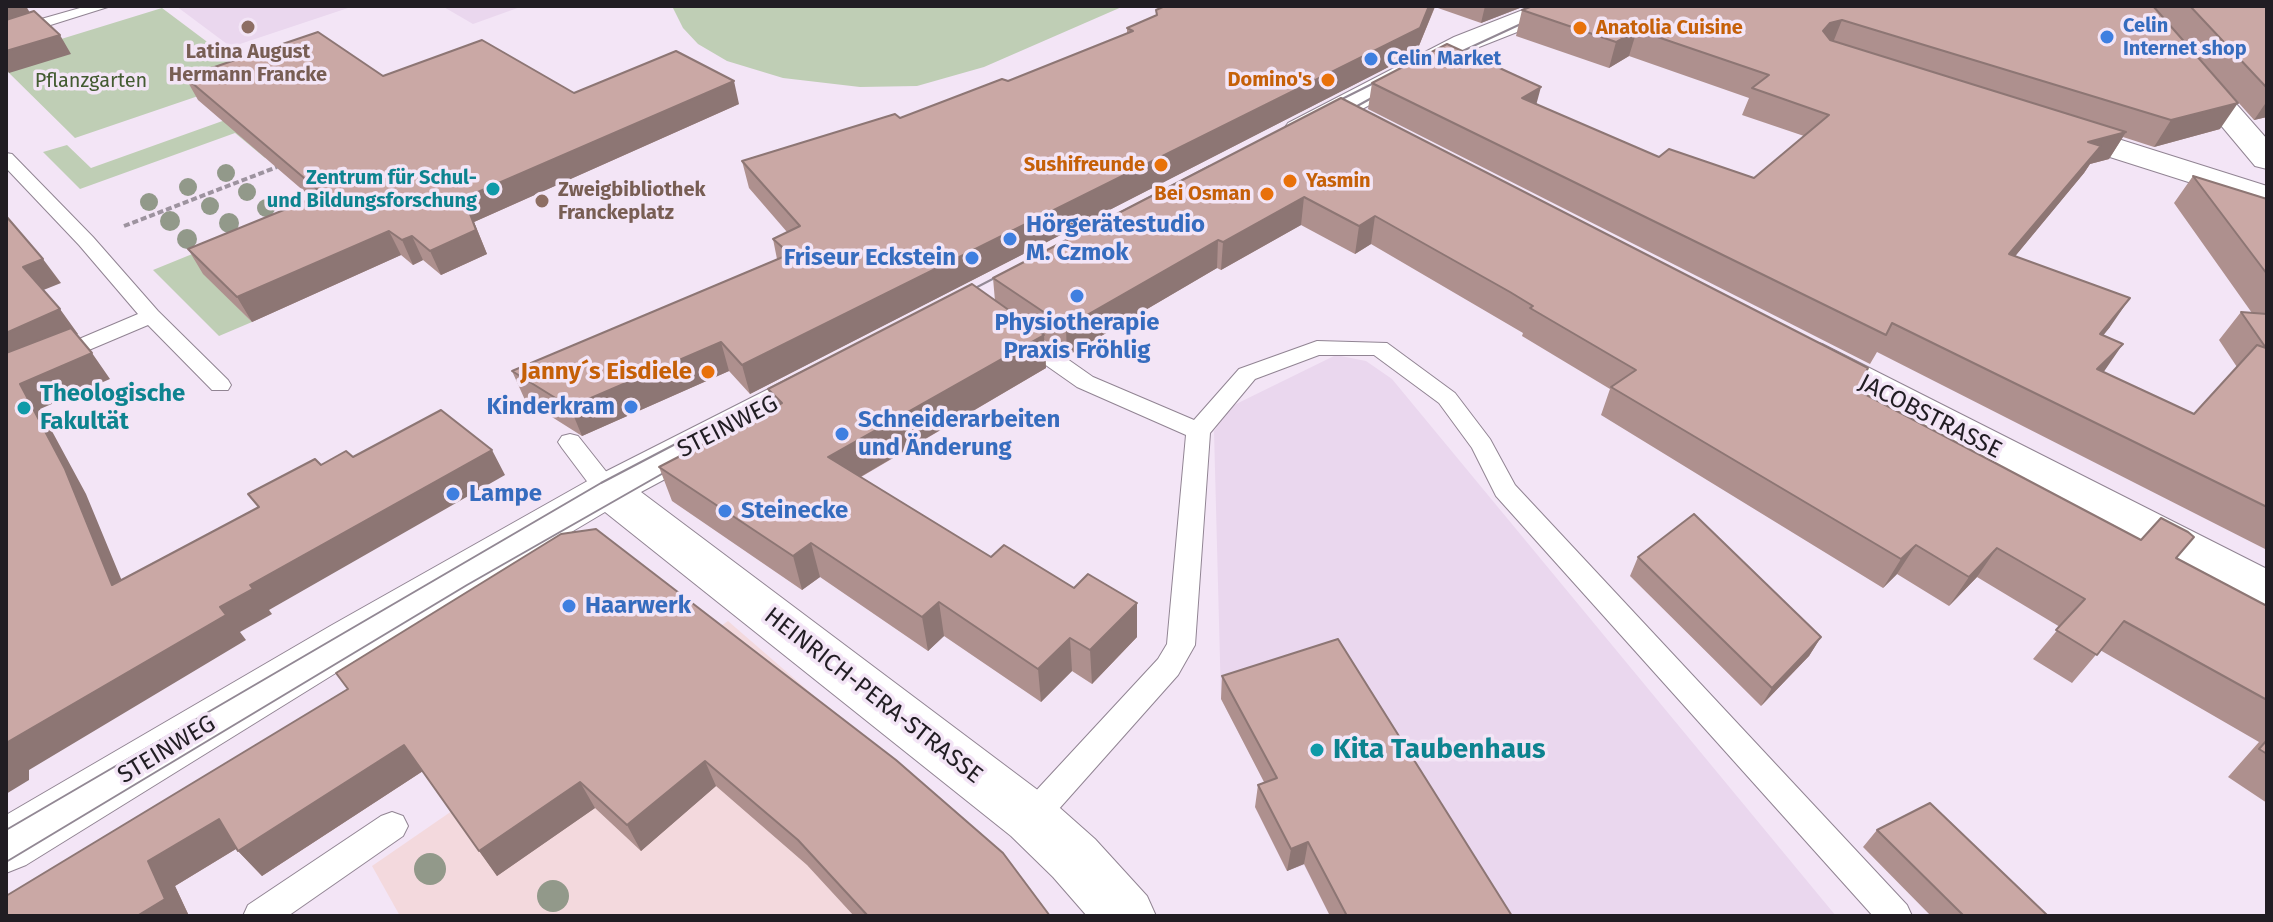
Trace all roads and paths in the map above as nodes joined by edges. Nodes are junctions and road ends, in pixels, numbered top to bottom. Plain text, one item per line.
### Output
1 (104, 6) edge
2 (1558, 6) edge
3 (2135, 6) edge
4 (6, 34) edge
5 (1338, 109) junction
6 (2026, 120) edge
7 (1373, 128) edge
8 (1268, 146) edge
9 (6, 158) edge
10 (2267, 159) edge
11 (277, 167) edge
12 (2267, 197) edge
13 (86, 241) junction
14 (151, 316) junction
15 (998, 321) edge
16 (1770, 334) edge
17 (858, 359) edge
18 (6, 378) edge
19 (220, 385) dead end
20 (1198, 431) junction
21 (570, 442) edge
22 (607, 490) junction
23 (2267, 591) edge
24 (1031, 818) junction
25 (392, 826) dead end
26 (6, 846) edge
27 (260, 916) edge
28 (1126, 916) edge
29 (1895, 916) edge

1 - 4 lane
2 - 5 street
3 - 10 street
5 - 7 street
5 - 8 street
6 - 12 street
9 - 13 lane
11 - 13 path
13 - 14 lane
14 - 18 lane
14 - 19 lane
15 - 20 lane
16 - 23 street, JACOBSTRASSE
17 - 22 street, STEINWEG
20 - 24 lane
20 - 29 lane
21 - 22 lane
22 - 24 street, HEINRICH-PERA-STRASSE
22 - 26 street, STEINWEG
24 - 28 street, HEINRICH-PERA-STRASSE
25 - 27 lane

